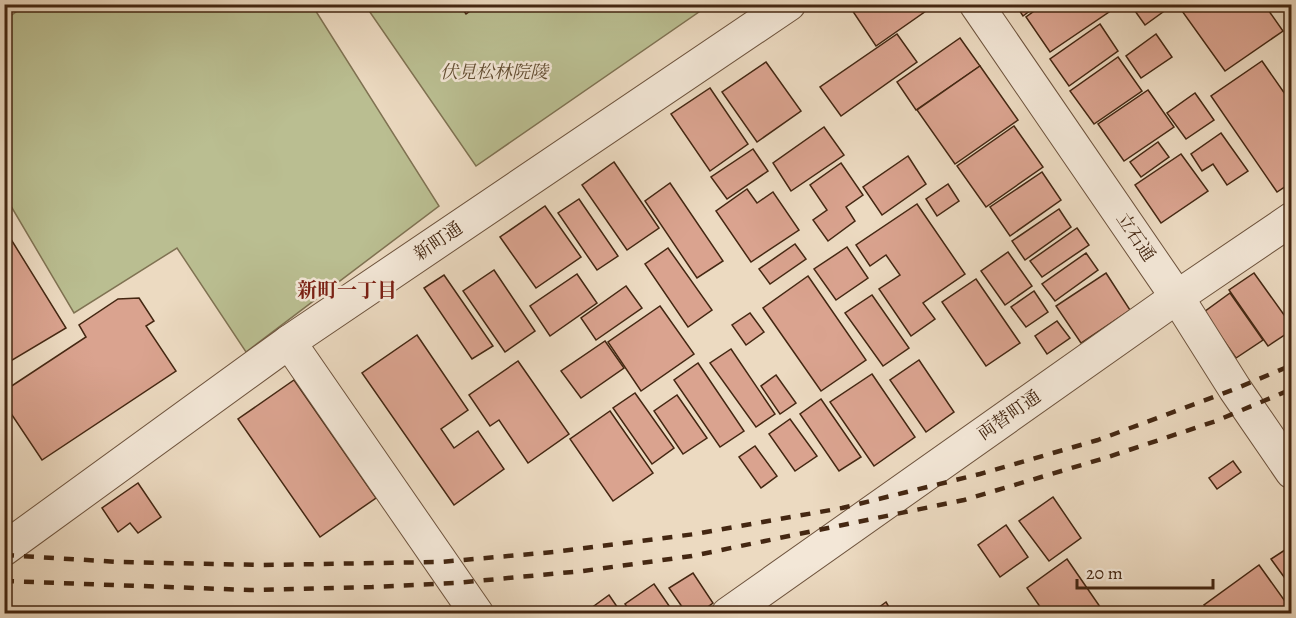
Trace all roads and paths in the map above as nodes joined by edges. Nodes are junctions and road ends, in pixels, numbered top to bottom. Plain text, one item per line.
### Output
1 (789, 4) edge
2 (976, 4) edge
3 (1292, 219) edge
4 (1177, 297) junction
5 (289, 342) junction
6 (1292, 472) edge
7 (4, 549) edge
8 (477, 614) edge
9 (728, 614) edge

1 - 5 street, 新町通
2 - 4 street, 立石通
3 - 4 street, 両替町通
4 - 6 street, 立石通
4 - 9 street, 両替町通
5 - 7 street, 新町通
5 - 8 street

